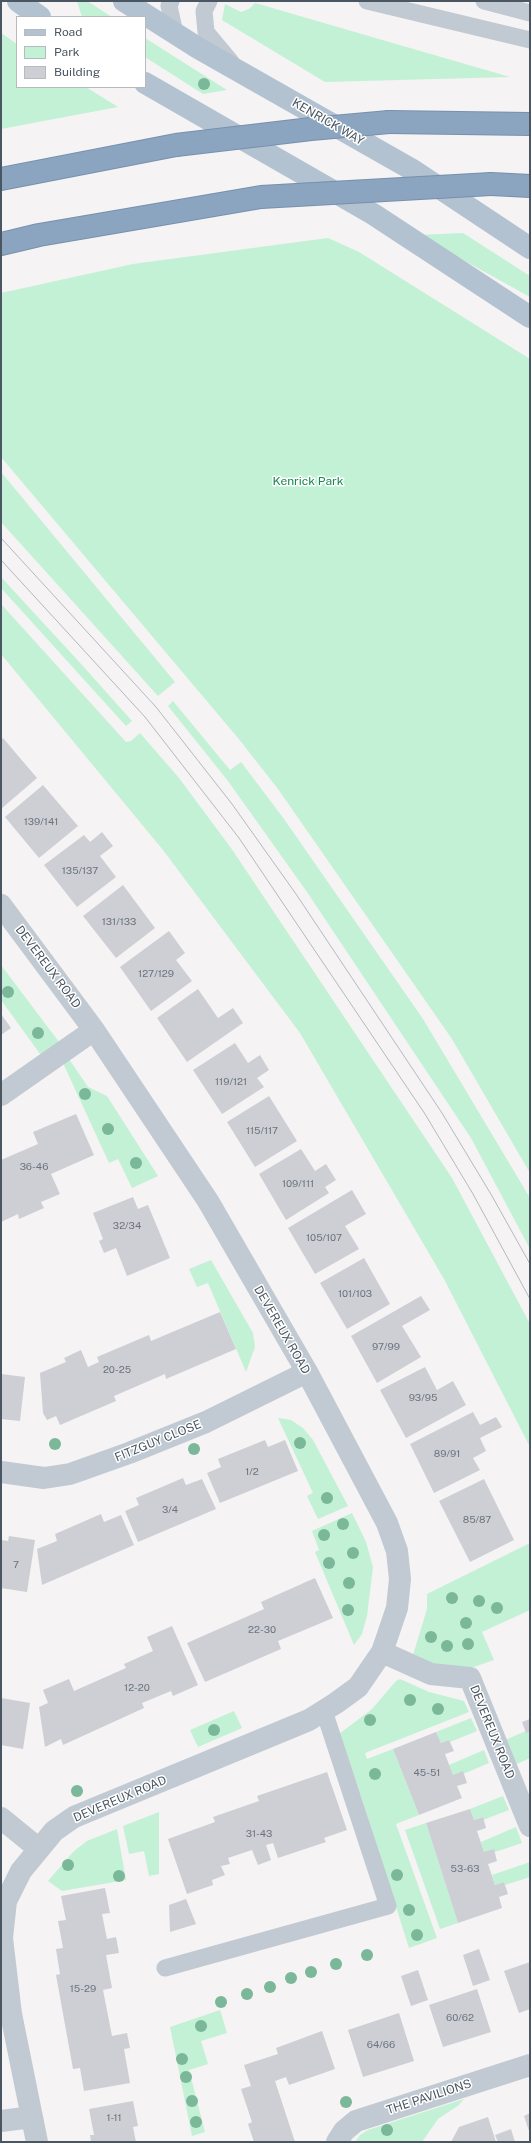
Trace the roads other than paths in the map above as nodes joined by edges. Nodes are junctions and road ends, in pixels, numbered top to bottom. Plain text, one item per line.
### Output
1 (18, 1) edge
2 (124, 1) edge
3 (171, 1) edge
4 (210, 1) edge
5 (367, 1) edge
6 (484, 1) edge
7 (530, 13) edge
8 (39, 16) edge
9 (175, 33) junction
10 (530, 40) edge
11 (240, 71) junction
12 (146, 84) edge
13 (530, 124) edge
14 (1, 179) edge
15 (530, 186) edge
16 (1, 244) edge
17 (530, 248) edge
18 (530, 317) edge
19 (1, 905) edge
20 (94, 1030) junction
21 (1, 1095) edge
22 (307, 1372) junction
23 (1, 1472) edge
24 (382, 1652) junction
25 (324, 1711) junction
26 (1, 1818) edge
27 (530, 1826) edge
28 (39, 1849) junction
29 (165, 1968) dead end
30 (530, 2064) edge
31 (32, 2117) junction
32 (1, 2121) edge
33 (37, 2142) edge
34 (337, 2142) edge

1 - 8 main road
2 - 9 main road, KENRICK WAY
3 - 9 lane
4 - 11 lane
5 - 10 lane
6 - 7 lane
9 - 11 main road, KENRICK WAY
11 - 17 main road, KENRICK WAY
12 - 18 main road
13 - 14 highway, bridge
15 - 16 highway, bridge
19 - 20 street, DEVEREUX ROAD
20 - 21 street
20 - 22 street, DEVEREUX ROAD
22 - 23 street, FITZGUY CLOSE
22 - 24 street, DEVEREUX ROAD
24 - 25 street, DEVEREUX ROAD
24 - 27 street, DEVEREUX ROAD
25 - 28 street, DEVEREUX ROAD
25 - 29 lane
26 - 28 street
28 - 31 street, DEVEREUX ROAD
30 - 34 street, THE PAVILIONS
31 - 32 street
31 - 33 street, DEVEREUX ROAD

